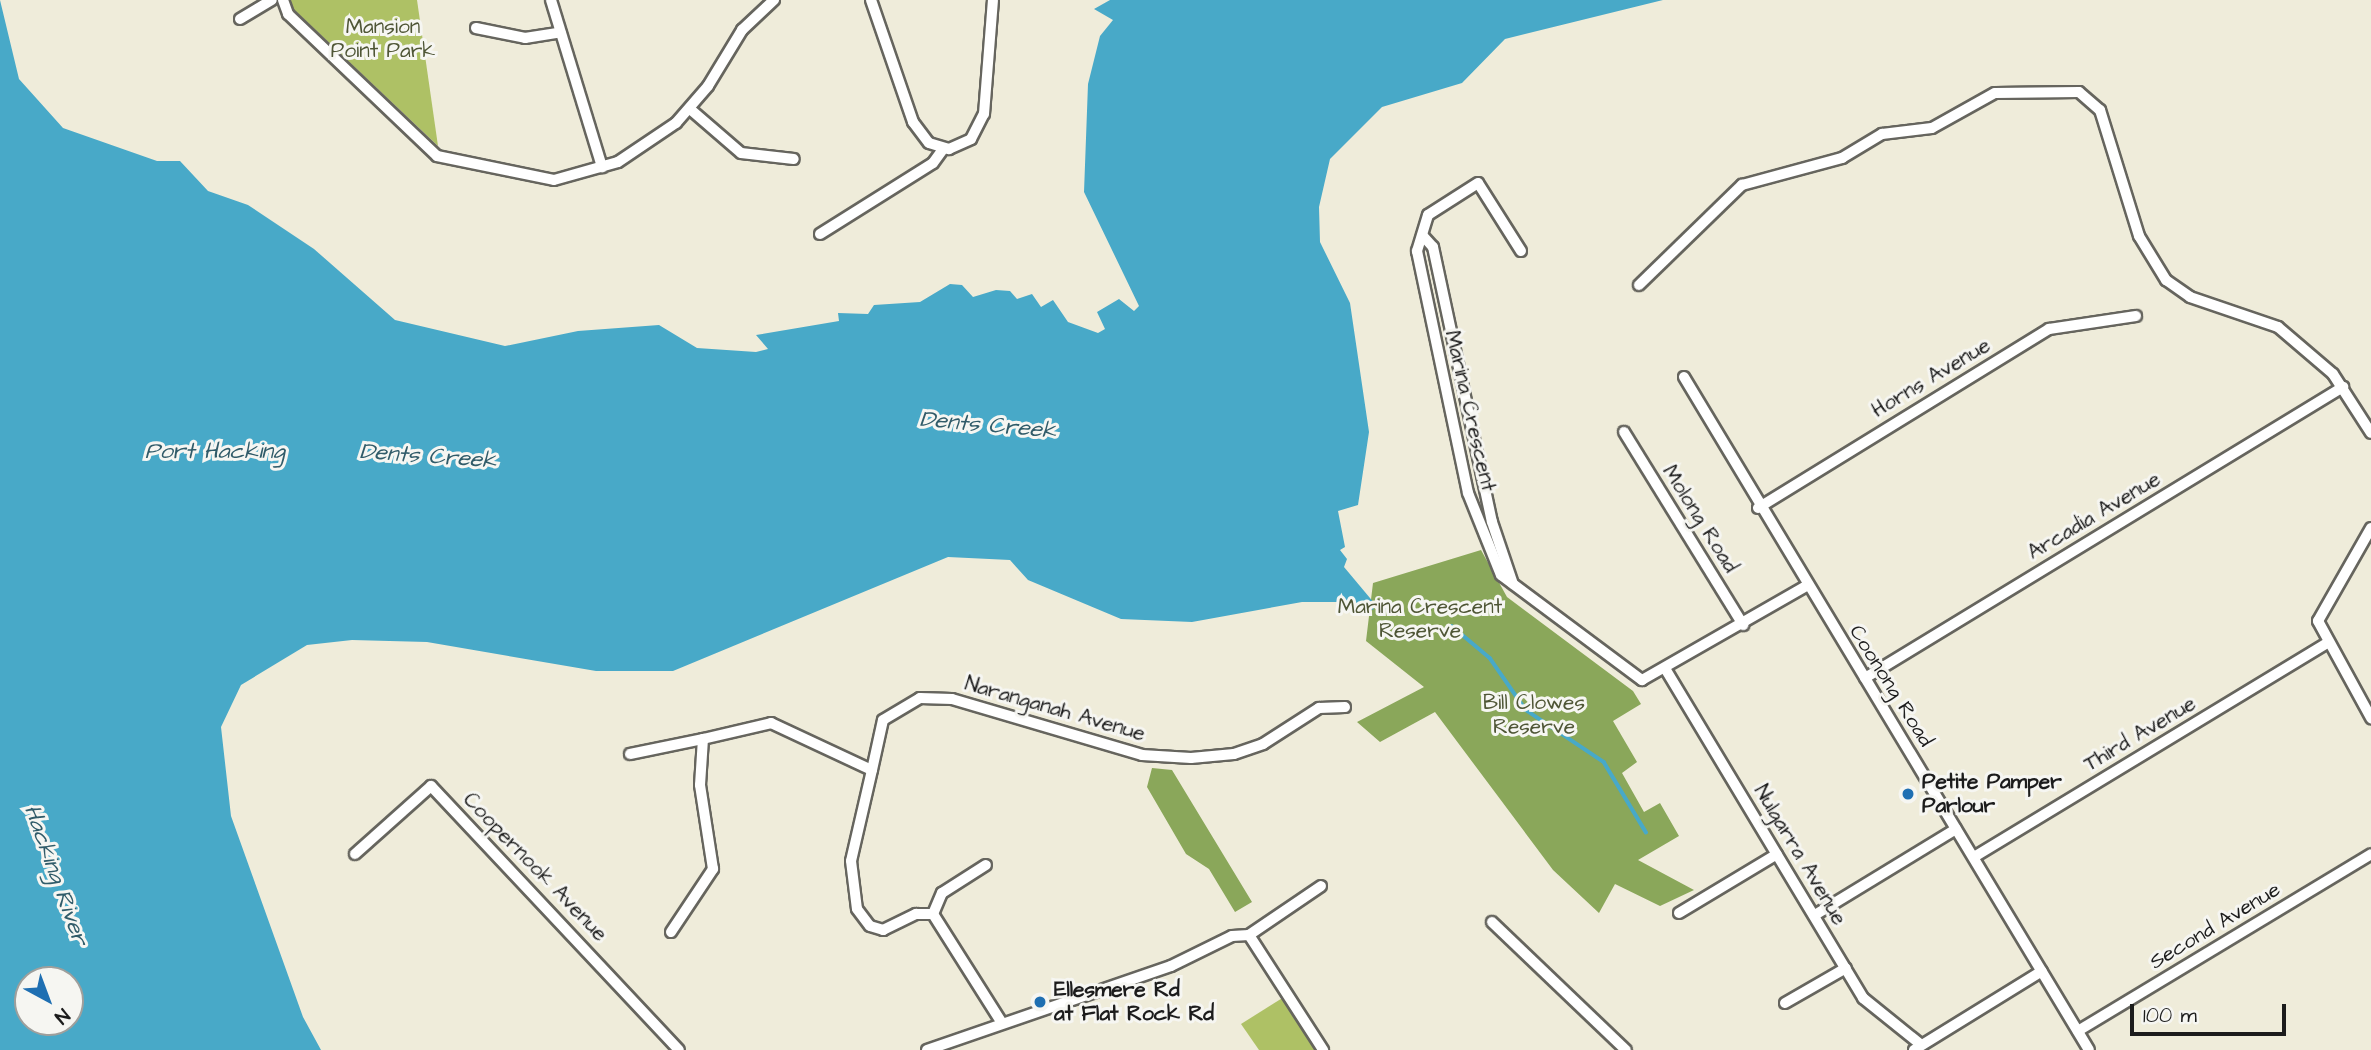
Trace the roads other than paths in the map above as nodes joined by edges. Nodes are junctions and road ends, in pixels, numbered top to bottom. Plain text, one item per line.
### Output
1 (272, 0) edge
2 (282, 0) edge
3 (551, 0) edge
4 (774, 0) edge
5 (871, 0) edge
6 (993, 0) edge
7 (240, 19) dead end
8 (476, 28) dead end
9 (561, 32) junction
10 (690, 109) junction
11 (943, 149) junction
12 (794, 159) dead end
13 (602, 167) junction
14 (820, 234) dead end
15 (1423, 236) junction
16 (1521, 251) dead end
17 (1639, 285) dead end
18 (2136, 316) dead end
19 (1684, 377) dead end
20 (2343, 387) junction
21 (1624, 432) dead end
22 (2371, 433) edge
23 (1758, 508) junction
24 (2371, 528) edge
25 (1513, 584) junction
26 (1806, 586) junction
27 (1743, 625) junction
28 (2326, 645) junction
29 (1666, 670) junction
30 (1865, 678) junction
31 (1345, 707) dead end
32 (2371, 718) edge
33 (703, 739) junction
34 (630, 754) dead end
35 (872, 770) junction
36 (1956, 829) junction
37 (355, 854) dead end
38 (1776, 854) junction
39 (2371, 854) edge
40 (1974, 857) junction
41 (986, 865) dead end
42 (1321, 886) dead end
43 (1679, 913) dead end
44 (933, 914) junction
45 (1815, 915) junction
46 (1492, 922) dead end
47 (671, 932) dead end
48 (1249, 935) junction
49 (1846, 968) junction
50 (2042, 971) junction
51 (1784, 1003) dead end
52 (1002, 1023) junction
53 (2078, 1031) junction
54 (1916, 1047) edge
55 (679, 1050) edge
56 (927, 1050) edge
57 (1324, 1050) edge
58 (1626, 1050) edge
59 (2090, 1050) edge

1 - 7 street
2 - 13 street
3 - 9 street
4 - 10 street
5 - 11 street
6 - 11 street
8 - 9 street
9 - 13 street
10 - 12 street
10 - 13 street
11 - 14 street
15 - 16 street, Marina Crescent
15 - 25 street, Marina Crescent
15 - 25 street, Marina Crescent
17 - 20 street
18 - 23 street, Horns Avenue
19 - 23 street, Coonong Road
20 - 22 street
20 - 30 street, Arcadia Avenue
21 - 27 street, Molong Road
23 - 26 street, Coonong Road
24 - 28 street
25 - 29 street, Marina Crescent
26 - 27 street, Marina Crescent
26 - 30 street, Coonong Road
27 - 29 street, Marina Crescent
28 - 32 street
28 - 40 street, Third Avenue
29 - 38 street, Nulgarra Avenue
30 - 36 street, Coonong Road
31 - 35 street, Naranganah Avenue
33 - 34 street
33 - 35 street
33 - 47 street
35 - 44 street, Naranganah Avenue
36 - 40 street, Coonong Road
36 - 45 street
37 - 55 street, Coopernook Avenue
38 - 43 street
38 - 45 street, Nulgarra Avenue
39 - 53 street, Second Avenue
40 - 50 street, Coonong Road
41 - 44 street
42 - 48 street
44 - 52 street
45 - 49 street, Nulgarra Avenue
46 - 58 street
48 - 52 street
48 - 57 street
49 - 51 street
49 - 54 street, Nulgarra Avenue
50 - 53 street, Coonong Road
50 - 54 street
52 - 56 street
53 - 59 street, Coonong Road

